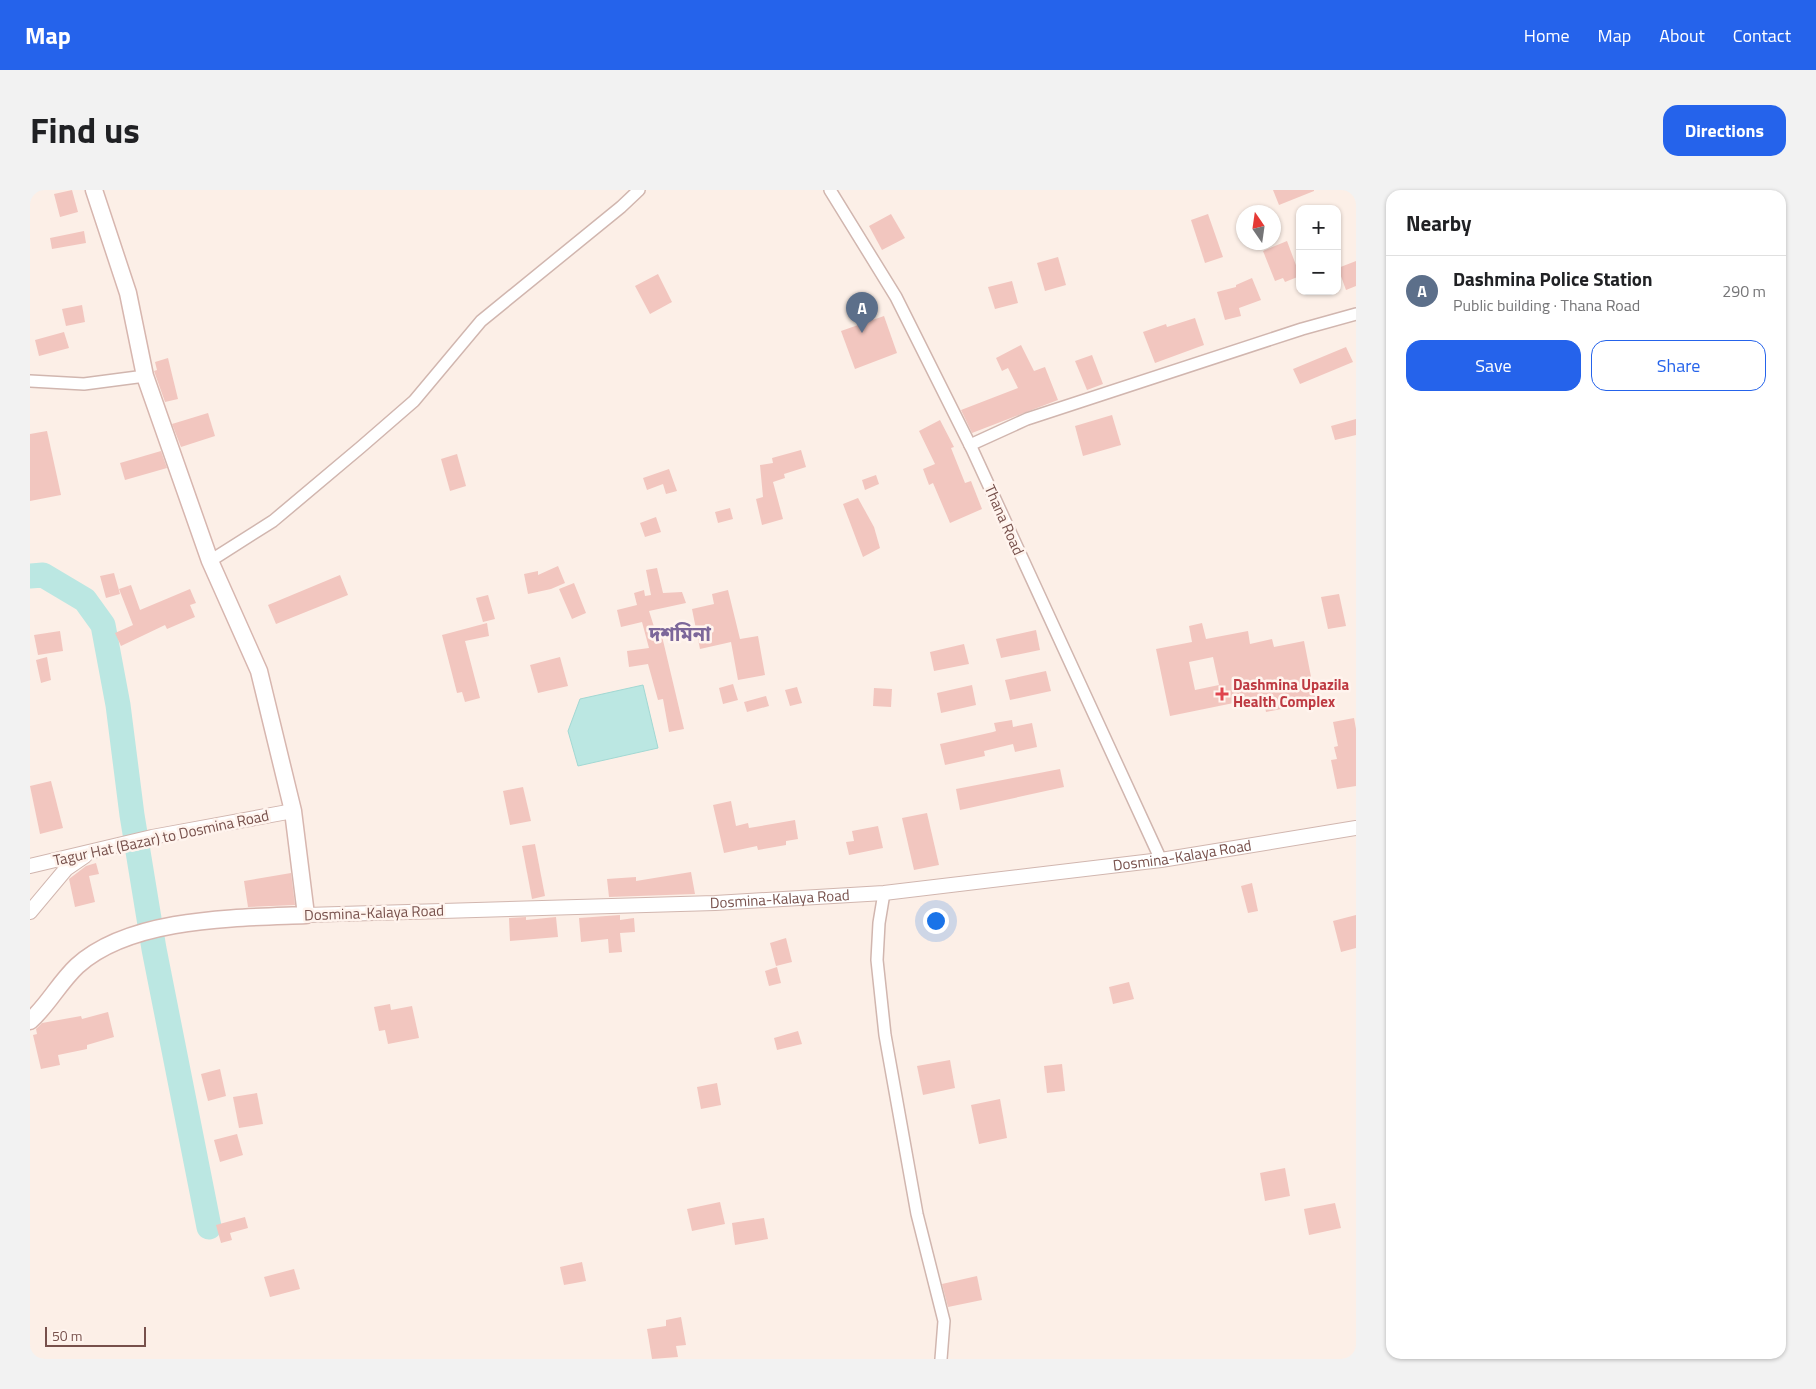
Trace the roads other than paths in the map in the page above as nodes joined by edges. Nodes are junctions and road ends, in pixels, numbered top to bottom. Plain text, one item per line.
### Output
1 (94, 190) edge
2 (639, 190) edge
3 (830, 190) edge
4 (1356, 314) edge
5 (145, 376) junction
6 (30, 381) edge
7 (970, 445) junction
8 (210, 561) junction
9 (293, 811) junction
10 (1356, 828) edge
11 (94, 850) junction
12 (1161, 860) junction
13 (30, 866) edge
14 (884, 893) junction
15 (30, 912) edge
16 (306, 915) junction
17 (30, 1021) edge
18 (941, 1359) edge

1 - 5 main road
2 - 8 street
3 - 7 street, Thana Road
4 - 7 street
5 - 6 street
5 - 8 main road
7 - 12 street, Thana Road
8 - 9 main road
9 - 11 street, Tagur Hat (Bazar) to Dosmina Road
9 - 16 main road
10 - 12 street, Dosmina-Kalaya Road
11 - 13 street, Tagur Hat (Bazar) to Dosmina Road
11 - 15 street
12 - 14 street, Dosmina-Kalaya Road
14 - 16 street, Dosmina-Kalaya Road
14 - 18 street
16 - 17 main road, Dosmina-Kalaya Road

